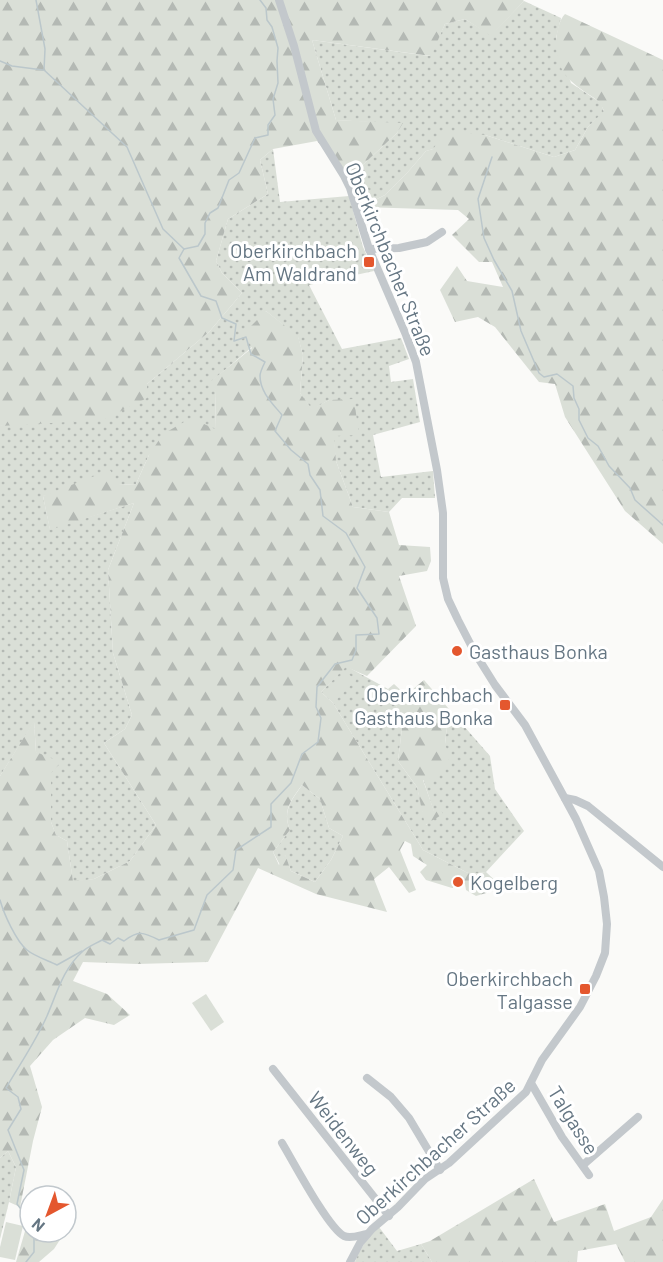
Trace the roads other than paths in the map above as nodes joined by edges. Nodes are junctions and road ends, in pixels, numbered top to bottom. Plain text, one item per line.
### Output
1 (279, 0) edge
2 (442, 232) dead end
3 (369, 249) junction
4 (565, 798) junction
5 (663, 867) edge
6 (273, 1069) dead end
7 (367, 1078) dead end
8 (531, 1083) junction
9 (638, 1117) dead end
10 (282, 1143) dead end
11 (583, 1165) junction
12 (440, 1170) junction
13 (589, 1175) dead end
14 (388, 1216) junction
15 (367, 1234) junction
16 (350, 1262) edge

1 - 3 street, Oberkirchbacher Straße
2 - 3 street
3 - 4 street, Oberkirchbacher Straße
4 - 5 street
4 - 8 street, Oberkirchbacher Straße
6 - 14 street, Weidenweg
7 - 12 street
8 - 11 street, Talgasse
8 - 12 street, Oberkirchbacher Straße
9 - 11 street
10 - 15 street
11 - 13 street, Talgasse
12 - 14 street, Oberkirchbacher Straße
14 - 15 street, Oberkirchbacher Straße
15 - 16 street, Oberkirchbacher Straße

